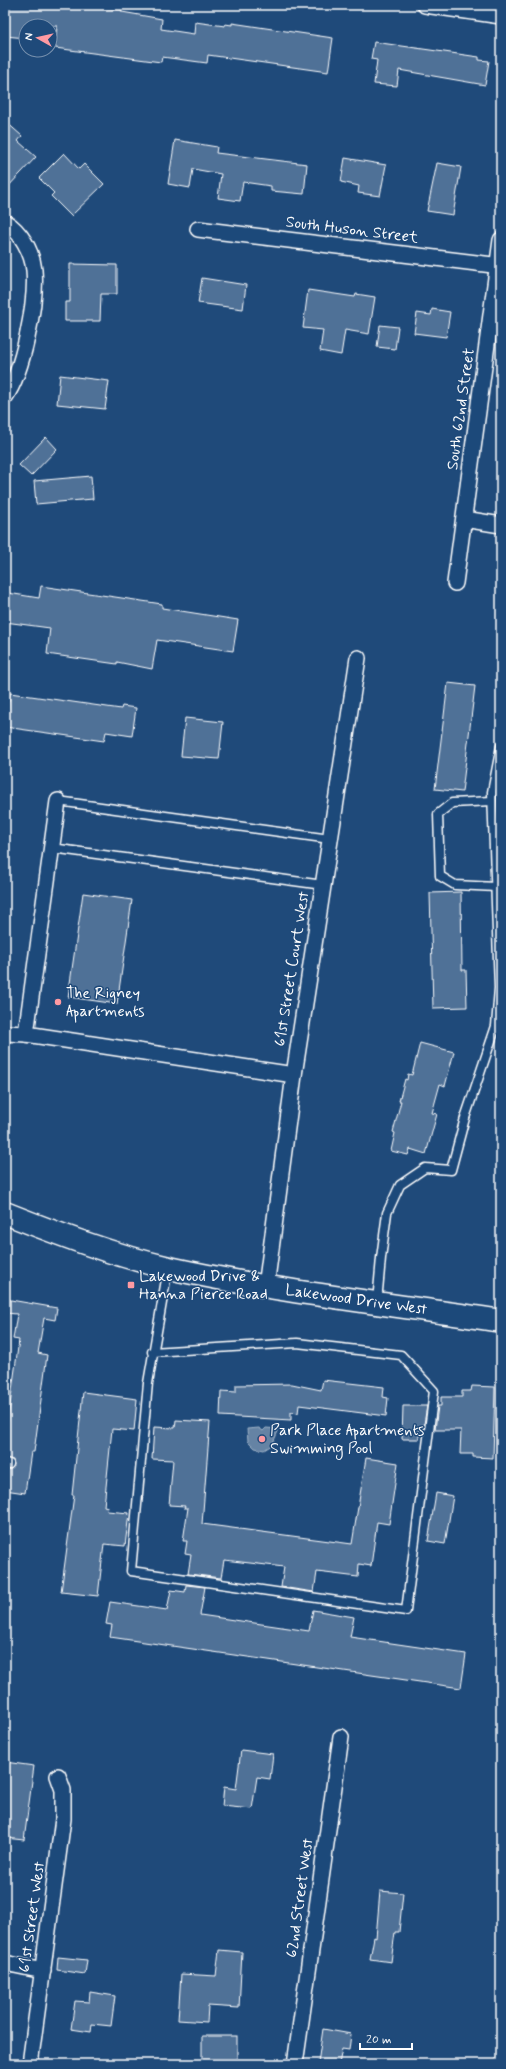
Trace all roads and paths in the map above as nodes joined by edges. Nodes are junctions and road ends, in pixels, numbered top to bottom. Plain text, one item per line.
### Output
1 (425, 5) edge
2 (501, 16) edge
3 (5, 222) edge
4 (198, 229) dead end
5 (501, 240) edge
6 (499, 266) edge
7 (5, 397) edge
8 (464, 519) junction
9 (501, 525) edge
10 (456, 583) dead end
11 (358, 658) dead end
12 (501, 746) edge
13 (492, 800) junction
14 (58, 801) joint
15 (330, 839) junction
16 (52, 848) junction
17 (323, 885) junction
18 (496, 887) junction
19 (5, 1033) edge
20 (26, 1034) junction
21 (294, 1075) junction
22 (5, 1213) edge
23 (168, 1267) junction
24 (266, 1286) junction
25 (377, 1302) junction
26 (501, 1321) edge
27 (152, 1352) junction
28 (341, 1738) dead end
29 (58, 1776) dead end
30 (5, 1963) edge
31 (43, 1971) junction
32 (30, 2064) edge
33 (295, 2064) edge

1 - 2 street
3 - 7 street
4 - 6 street, South Huson Street
5 - 6 street, South 62nd Street
6 - 8 street, South 62nd Street
8 - 9 street
8 - 10 street, South 62nd Street
11 - 15 street, 61st Street Court West
12 - 13 lane
13 - 18 lane
13 - 18 lane
14 - 15 lane
14 - 16 street
15 - 17 street, 61st Street Court West
16 - 17 lane
16 - 20 street
17 - 21 street, 61st Street Court West
18 - 25 lane
19 - 20 street
20 - 21 street
21 - 24 street, 61st Street Court West
22 - 23 main road, Lakewood Drive West
23 - 24 main road, Lakewood Drive West
23 - 27 lane
24 - 25 main road, Lakewood Drive West
25 - 26 main road, Lakewood Drive West
27 - 27 lane
28 - 33 street, 62nd Street West
29 - 31 street, 61st Street West
30 - 31 street
31 - 32 street, 61st Street West

